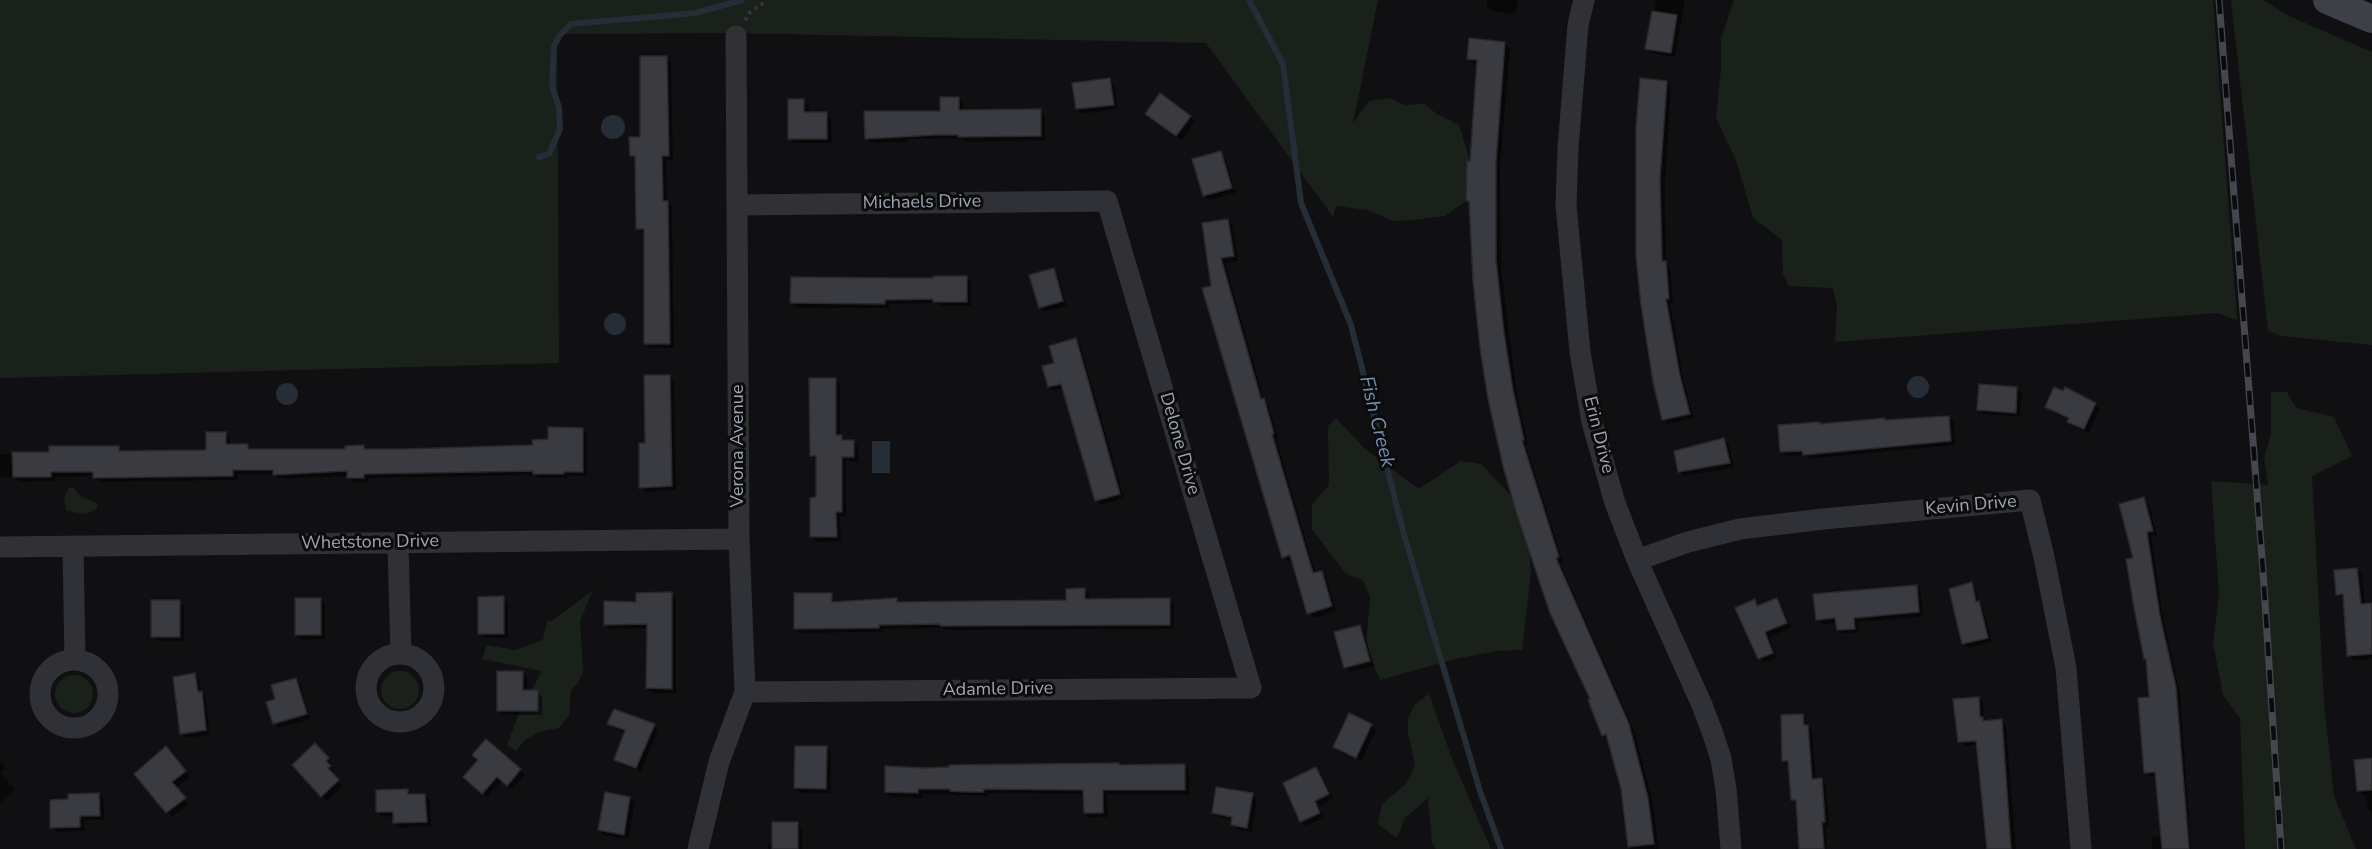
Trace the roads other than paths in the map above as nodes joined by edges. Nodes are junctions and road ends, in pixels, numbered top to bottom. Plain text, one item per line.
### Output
1 (1584, 0) edge
2 (2326, 0) edge
3 (2372, 19) edge
4 (735, 36) dead end
5 (1107, 201) joint
6 (737, 205) junction
7 (740, 539) junction
8 (398, 543) junction
9 (73, 546) junction
10 (0, 547) edge
11 (1637, 560) junction
12 (400, 654) dead end
13 (75, 660) dead end
14 (1251, 688) joint
15 (746, 692) junction
16 (698, 849) edge
17 (1731, 849) edge
18 (2081, 849) edge

1 - 11 street, Erin Drive
2 - 3 main road
4 - 6 street, Verona Avenue
5 - 6 street, Michaels Drive
5 - 14 street, Delone Drive
6 - 7 street, Verona Avenue
7 - 8 street, Whetstone Drive
7 - 15 street, Verona Avenue
8 - 9 street, Whetstone Drive
8 - 12 street
9 - 10 street, Whetstone Drive
9 - 13 street
11 - 17 street, Erin Drive
11 - 18 street, Kevin Drive
14 - 15 street, Adamle Drive
15 - 16 street, Verona Avenue

